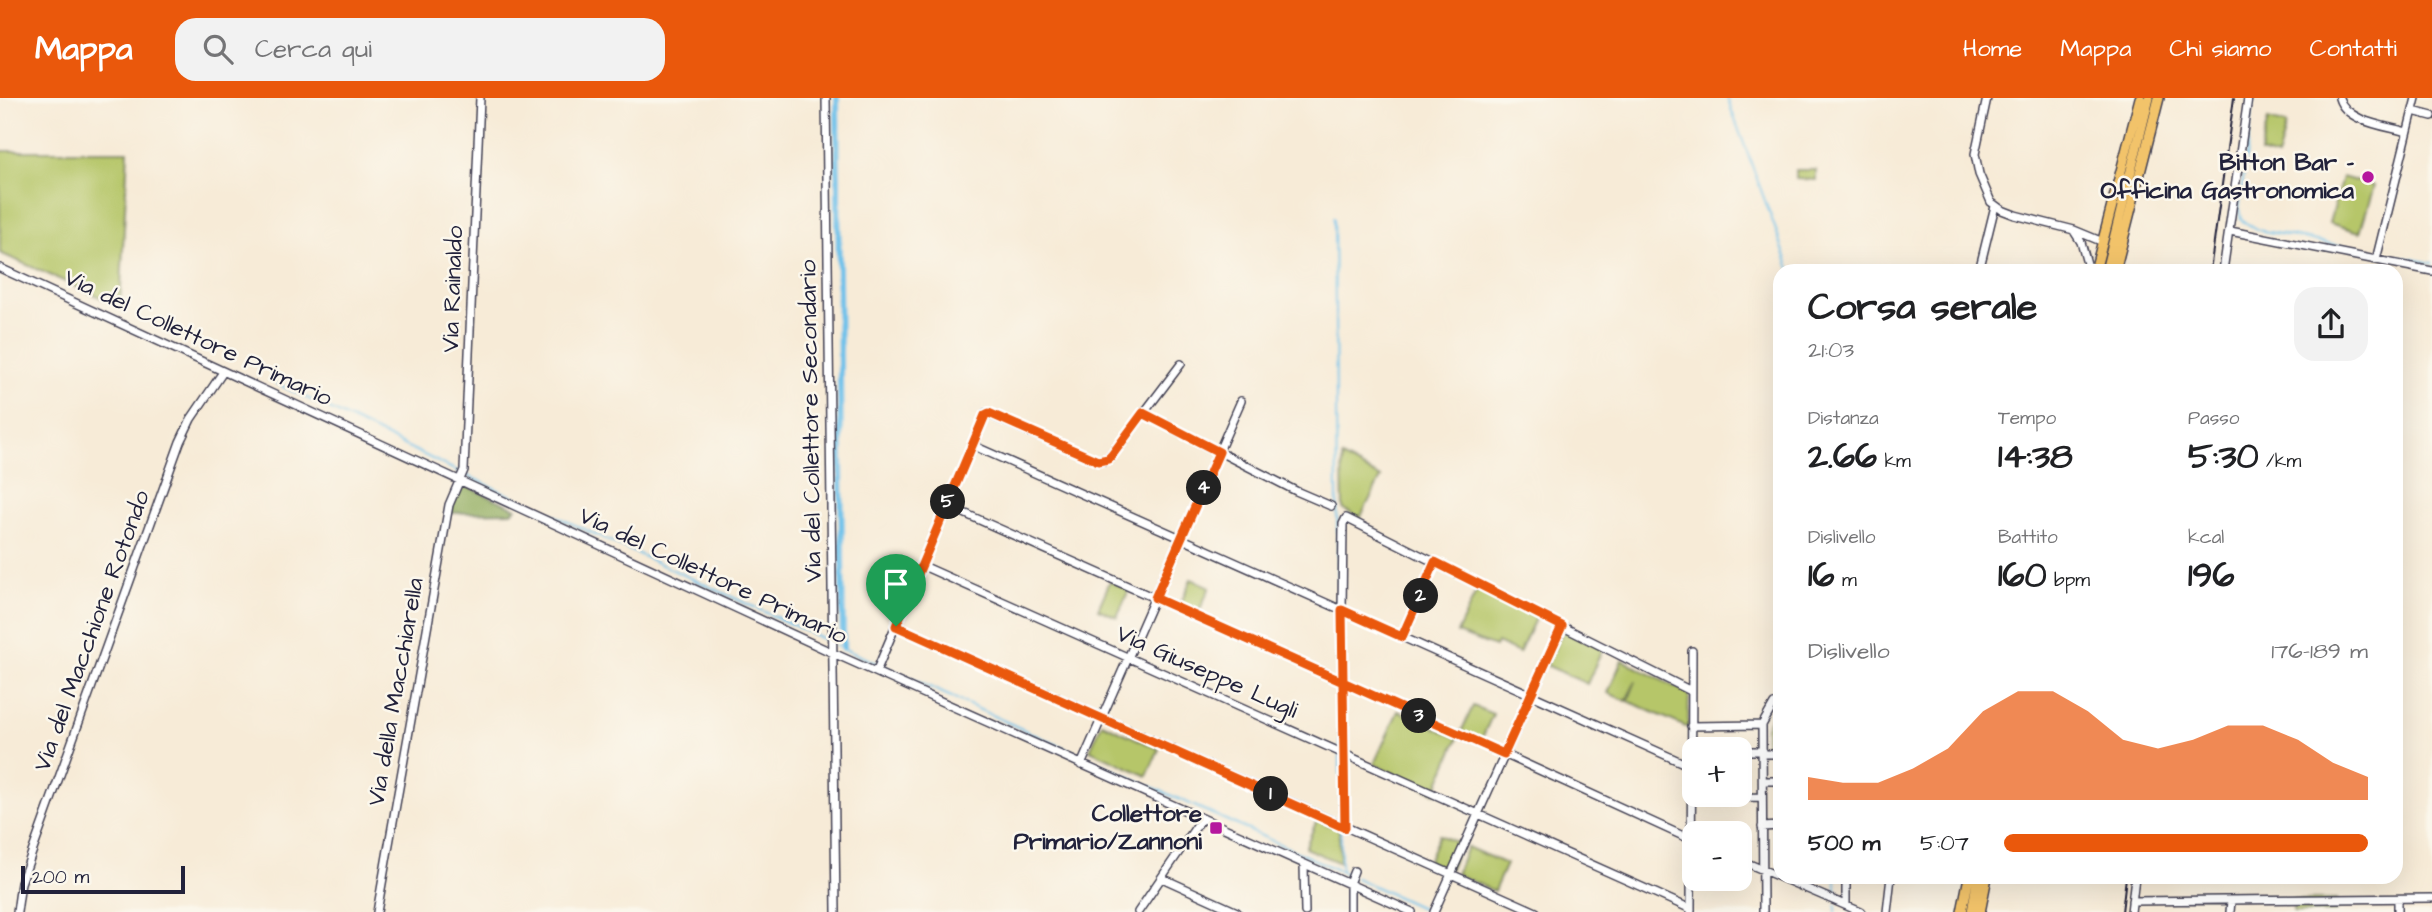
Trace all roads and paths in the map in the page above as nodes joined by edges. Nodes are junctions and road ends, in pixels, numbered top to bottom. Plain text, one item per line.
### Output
1 (480, 98) edge
2 (826, 98) edge
3 (1987, 98) edge
4 (2140, 98) edge
5 (2150, 98) edge
6 (2159, 98) edge
7 (2248, 98) edge
8 (2339, 98) edge
9 (2416, 98) edge
10 (2413, 111) junction
11 (2432, 116) edge
12 (2407, 132) junction
13 (1995, 206) junction
14 (2074, 230) junction
15 (2230, 231) junction
16 (2103, 242) junction
17 (2376, 259) junction
18 (1981, 264) edge
19 (2087, 264) edge
20 (2097, 264) edge
21 (2108, 264) edge
22 (2117, 264) edge
23 (2224, 264) edge
24 (2399, 264) edge
25 (2403, 265) edge
26 (0, 268) edge
27 (2432, 271) edge
28 (1181, 364) dead end
29 (223, 372) junction
30 (1241, 401) dead end
31 (1143, 413) junction
32 (972, 445) junction
33 (1219, 452) junction
34 (462, 476) junction
35 (946, 505) junction
36 (1331, 506) dead end
37 (1181, 538) junction
38 (1435, 562) junction
39 (921, 565) junction
40 (1155, 598) junction
41 (1338, 609) junction
42 (896, 626) junction
43 (1562, 626) junction
44 (1402, 637) junction
45 (1692, 651) dead end
46 (833, 653) junction
47 (1128, 658) junction
48 (876, 672) junction
49 (1339, 680) junction
50 (1691, 691) junction
51 (1530, 695) junction
52 (1773, 706) edge
53 (1102, 718) junction
54 (1762, 725) junction
55 (1691, 726) junction
56 (1692, 737) edge
57 (1752, 752) edge
58 (1763, 753) junction
59 (1343, 754) junction
60 (1504, 754) junction
61 (1773, 754) edge
62 (1682, 762) edge
63 (1081, 765) junction
64 (1763, 781) junction
65 (1773, 781) edge
66 (1752, 797) edge
67 (1762, 797) junction
68 (1478, 814) junction
69 (1202, 818) junction
70 (1762, 827) junction
71 (1773, 827) edge
72 (1345, 828) junction
73 (1682, 835) edge
74 (1304, 864) junction
75 (1752, 865) edge
76 (1762, 870) junction
77 (1354, 871) dead end
78 (1452, 874) junction
79 (1773, 875) edge
80 (1162, 878) junction
81 (1349, 884) junction
82 (1795, 884) edge
83 (1845, 884) edge
84 (1890, 884) edge
85 (1968, 884) edge
86 (1977, 884) edge
87 (1986, 884) edge
88 (2134, 884) edge
89 (1691, 891) edge
90 (2432, 898) edge
91 (2398, 899) junction
92 (2132, 901) junction
93 (2231, 901) junction
94 (1843, 904) junction
95 (1436, 909) edge
96 (1691, 911) edge
97 (17, 912) edge
98 (377, 912) edge
99 (835, 912) edge
100 (1138, 912) edge
101 (1237, 912) edge
102 (1305, 912) edge
103 (1350, 912) edge
104 (1412, 912) edge
105 (1536, 912) edge
106 (1763, 912) edge
107 (1861, 912) edge
108 (1887, 912) edge
109 (1962, 912) edge
110 (1972, 912) edge
111 (1980, 912) edge
112 (2131, 912) edge
113 (2230, 912) edge
114 (2398, 912) edge

1 - 34 street, Via Rainaldo
2 - 46 street, Via del Collettore Secondario
3 - 13 street
4 - 16 main road
5 - 21 main road
6 - 22 main road
7 - 15 street
8 - 12 street
9 - 10 street
10 - 11 street
10 - 12 street
12 - 17 street
13 - 14 street
13 - 18 street
14 - 16 street
14 - 19 street
15 - 17 street
15 - 23 street
16 - 20 main road
17 - 24 street
25 - 27 street
26 - 29 street, Via del Collettore Primario
28 - 31 street
29 - 34 street, Via del Collettore Primario
29 - 97 street, Via del Macchione Rotondo
30 - 33 street
31 - 32 street
31 - 33 street
32 - 35 street
32 - 37 street
33 - 36 street
33 - 37 street
34 - 46 street, Via del Collettore Primario
34 - 98 street, Via della Macchiarella
35 - 39 street
35 - 40 street
37 - 40 street
37 - 41 street
38 - 41 street
38 - 43 street
38 - 44 street
39 - 42 street
39 - 47 street, Via Giuseppe Lugli
40 - 47 street
40 - 49 street
41 - 44 street
41 - 49 street
42 - 48 street
42 - 53 street
43 - 50 street
43 - 51 street
44 - 51 street
45 - 50 street
46 - 48 street, Via del Collettore Primario
46 - 99 street, Via del Collettore Secondario
47 - 53 street
47 - 59 street, Via Giuseppe Lugli
48 - 63 street, Via del Collettore Primario
49 - 59 street
49 - 60 street
50 - 55 street
51 - 60 street
51 - 62 street
52 - 54 street
53 - 63 street
53 - 72 street
54 - 55 street
54 - 58 street
55 - 56 street
57 - 58 street
58 - 61 street
58 - 64 street
59 - 68 street, Via Giuseppe Lugli
59 - 72 street
60 - 68 street
60 - 73 street
63 - 69 street, Via del Collettore Primario
64 - 65 street
64 - 67 street
66 - 67 street
67 - 70 street
68 - 78 street
68 - 96 street, Via Giuseppe Lugli
69 - 74 street, Via del Collettore Primario
69 - 80 street
70 - 71 street
70 - 76 street
72 - 78 street
74 - 81 street, Via del Collettore Primario
74 - 102 street
75 - 76 street
76 - 79 street
76 - 106 street
77 - 81 street
78 - 95 street
78 - 105 street
80 - 100 street
80 - 101 street
81 - 103 street
81 - 104 street, Via del Collettore Primario
82 - 94 street
83 - 94 street
84 - 108 street
85 - 109 main road
86 - 110 main road
87 - 111 main road
88 - 92 street
89 - 96 street
90 - 91 street
91 - 93 street
91 - 114 street
92 - 93 street
92 - 112 street
93 - 113 street
94 - 107 street

